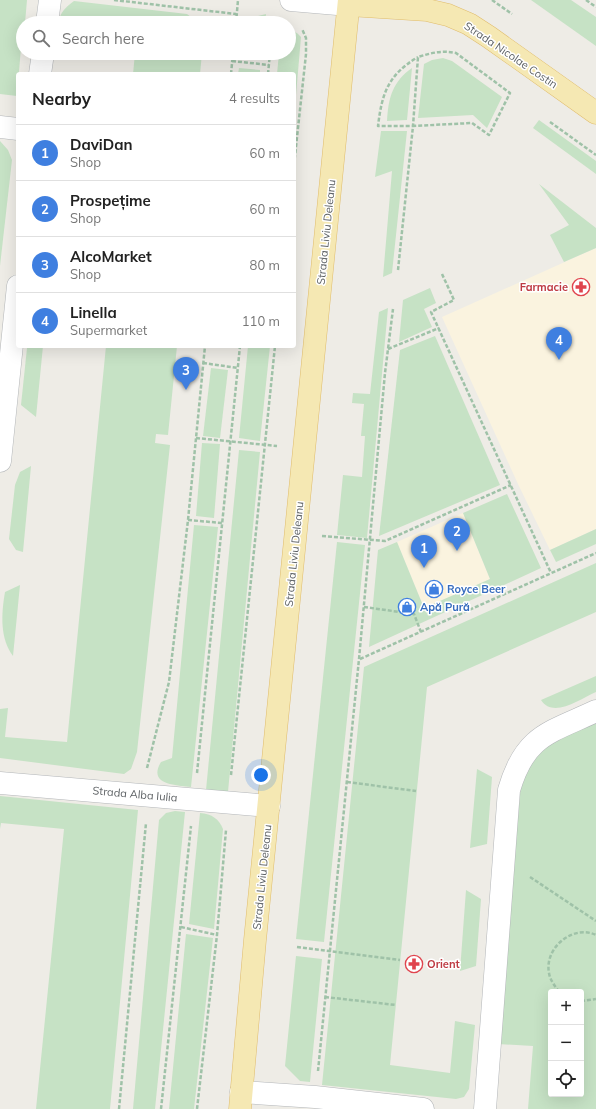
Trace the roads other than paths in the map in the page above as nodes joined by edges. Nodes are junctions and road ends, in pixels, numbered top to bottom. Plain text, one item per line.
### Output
1 (50, 0) edge
2 (291, 0) edge
3 (349, 3) edge
4 (48, 16) edge
5 (42, 60) edge
6 (40, 72) edge
7 (596, 113) edge
8 (0, 127) edge
9 (16, 129) edge
10 (16, 301) edge
11 (4, 388) edge
12 (0, 461) edge
13 (596, 711) edge
14 (0, 783) edge
15 (269, 806) junction
16 (241, 1100) edge
17 (423, 1109) edge
18 (485, 1109) edge

1 - 4 lane
2 - 3 lane
3 - 7 main road, Strada Nicolae Costin
3 - 15 main road, Strada Liviu Deleanu
5 - 6 lane
8 - 9 lane
10 - 11 lane
11 - 12 lane
13 - 18 lane
14 - 15 lane, Strada Alba Iulia
15 - 16 main road, Strada Liviu Deleanu
16 - 17 lane

